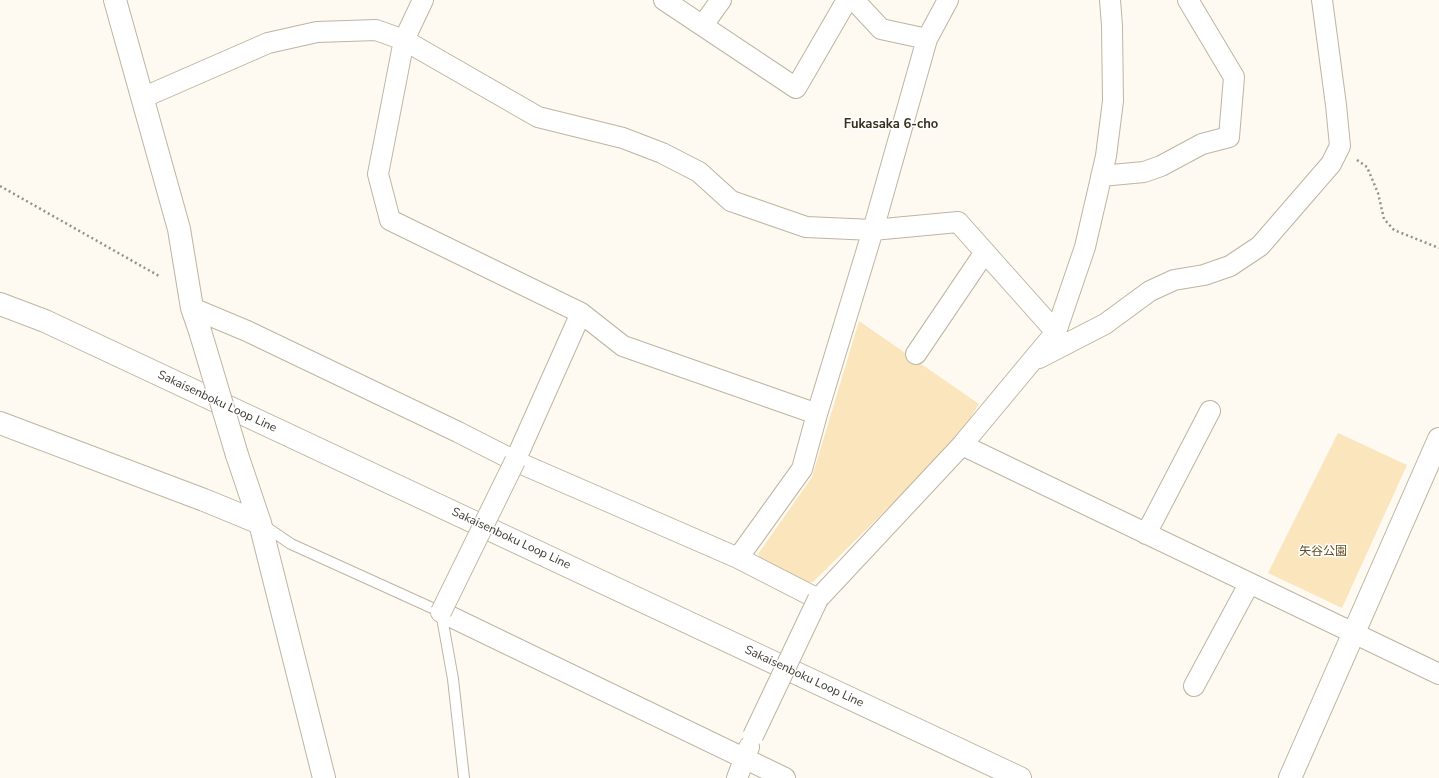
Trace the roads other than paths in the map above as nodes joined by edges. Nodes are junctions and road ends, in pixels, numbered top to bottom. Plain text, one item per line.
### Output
1 (115, 0) edge
2 (423, 0) edge
3 (664, 0) edge
4 (721, 0) edge
5 (847, 0) edge
6 (854, 0) edge
7 (948, 0) edge
8 (1110, 0) edge
9 (1188, 0) edge
10 (1322, 0) edge
11 (703, 25) junction
12 (927, 39) junction
13 (404, 40) junction
14 (142, 98) junction
15 (1101, 176) junction
16 (873, 230) junction
17 (985, 252) junction
18 (0, 304) edge
19 (192, 308) junction
20 (581, 313) junction
21 (1056, 332) junction
22 (916, 354) dead end
23 (1032, 362) junction
24 (1210, 411) dead end
25 (817, 414) junction
26 (0, 423) edge
27 (1439, 439) edge
28 (962, 445) junction
29 (515, 461) junction
30 (260, 523) junction
31 (1146, 534) junction
32 (738, 558) junction
33 (1249, 584) junction
34 (818, 599) junction
35 (441, 612) junction
36 (1353, 634) junction
37 (1439, 674) edge
38 (1194, 686) dead end
39 (745, 759) junction
40 (324, 778) edge
41 (464, 778) edge
42 (737, 778) edge
43 (785, 778) edge
44 (1020, 778) edge
45 (1290, 778) edge

1 - 14 street
2 - 13 street
3 - 11 street
4 - 11 street
5 - 11 street
6 - 12 street
7 - 12 street
8 - 15 street
9 - 15 street
10 - 23 street
12 - 16 street
13 - 14 street
13 - 16 street
13 - 20 street
14 - 19 street
15 - 21 street
16 - 17 street
16 - 25 street
17 - 21 street
17 - 22 street
18 - 44 street, Sakaisenboku Loop Line
19 - 29 street
19 - 30 street, bridge
20 - 25 street
20 - 29 street
21 - 23 street
23 - 28 street
24 - 31 street
25 - 32 street
26 - 30 street
27 - 36 street
28 - 31 street
28 - 34 street
29 - 32 street
29 - 35 street, bridge
30 - 35 lane
30 - 40 street
31 - 33 street
32 - 34 street
33 - 36 street
33 - 38 street
34 - 39 street, bridge
35 - 39 street
35 - 41 lane
36 - 37 street
36 - 45 street
39 - 42 street
39 - 43 street

